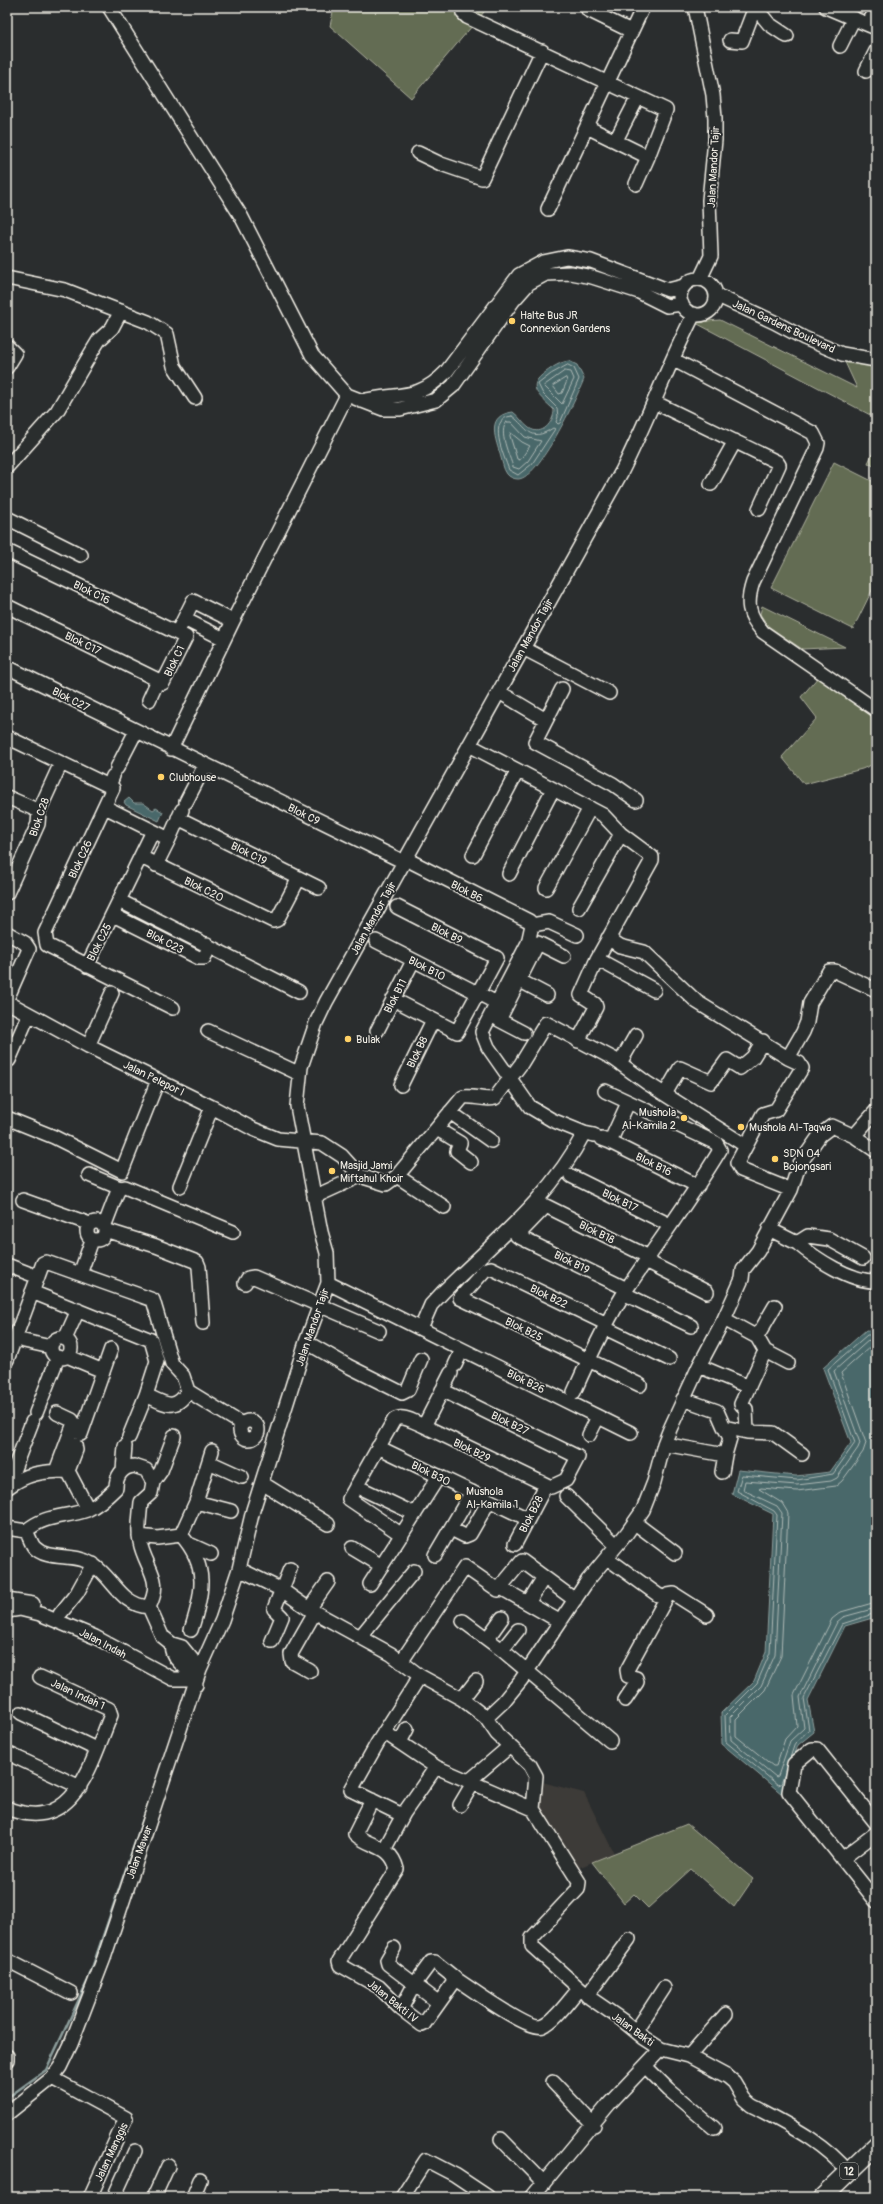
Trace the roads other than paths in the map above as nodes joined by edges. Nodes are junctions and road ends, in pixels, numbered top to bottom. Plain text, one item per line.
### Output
1 (109, 7) edge
2 (465, 7) edge
3 (590, 7) edge
4 (643, 7) edge
5 (695, 7) edge
6 (755, 7) edge
7 (826, 7) edge
8 (876, 10) edge
9 (854, 18) junction
10 (872, 26) edge
11 (631, 31) junction
12 (787, 36) dead end
13 (730, 40) dead end
14 (840, 46) dead end
15 (542, 51) junction
16 (876, 51) edge
17 (866, 71) dead end
18 (606, 82) junction
19 (638, 97) junction
20 (587, 127) junction
21 (616, 140) junction
22 (418, 153) dead end
23 (648, 157) junction
24 (636, 184) dead end
25 (548, 209) dead end
26 (7, 278) edge
27 (700, 279) junction
28 (684, 286) junction
29 (716, 295) junction
30 (682, 304) junction
31 (120, 311) junction
32 (694, 314) junction
33 (7, 346) edge
34 (674, 360) dead end
35 (876, 360) edge
36 (11, 362) edge
37 (347, 395) junction
38 (195, 398) dead end
39 (361, 401) junction
40 (654, 402) junction
41 (735, 441) junction
42 (7, 467) edge
43 (711, 484) dead end
44 (759, 510) dead end
45 (7, 518) edge
46 (7, 551) edge
47 (81, 555) dead end
48 (7, 606) edge
49 (184, 619) junction
50 (233, 621) junction
51 (177, 633) junction
52 (224, 639) junction
53 (523, 648) junction
54 (7, 667) edge
55 (158, 680) junction
56 (562, 689) dead end
57 (499, 692) junction
58 (609, 693) dead end
59 (149, 700) dead end
60 (876, 710) edge
61 (546, 720) junction
62 (136, 731) junction
63 (7, 737) edge
64 (469, 745) junction
65 (171, 748) junction
66 (61, 764) junction
67 (205, 765) junction
68 (517, 772) junction
69 (113, 777) junction
70 (553, 789) junction
71 (7, 797) edge
72 (636, 800) dead end
73 (104, 806) junction
74 (590, 808) junction
75 (182, 810) junction
76 (39, 811) junction
77 (153, 831) junction
78 (621, 834) junction
79 (169, 839) junction
80 (473, 855) dead end
81 (141, 857) junction
82 (405, 861) junction
83 (156, 865) junction
84 (509, 874) dead end
85 (299, 878) junction
86 (319, 888) dead end
87 (546, 888) dead end
88 (7, 893) edge
89 (120, 901) junction
90 (397, 907) dead end
91 (579, 908) dead end
92 (113, 915) junction
93 (530, 923) junction
94 (7, 933) edge
95 (577, 935) dead end
96 (608, 938) junction
97 (376, 941) dead end
98 (207, 944) junction
99 (564, 956) dead end
100 (597, 959) junction
101 (413, 961) junction
102 (87, 966) junction
103 (515, 978) junction
104 (654, 990) dead end
105 (876, 990) edge
106 (299, 992) dead end
107 (112, 993) dead end
108 (478, 994) junction
109 (547, 995) dead end
110 (7, 999) edge
111 (393, 999) junction
112 (7, 1002) edge
113 (496, 1003) junction
114 (174, 1008) dead end
115 (29, 1014) junction
116 (433, 1020) junction
117 (208, 1031) dead end
118 (377, 1031) dead end
119 (524, 1033) dead end
120 (636, 1035) dead end
121 (578, 1041) junction
122 (763, 1041) junction
123 (88, 1046) junction
124 (788, 1058) junction
125 (9, 1060) dead end
126 (620, 1063) junction
127 (300, 1074) junction
128 (511, 1078) junction
129 (158, 1080) junction
130 (401, 1085) dead end
131 (605, 1092) dead end
132 (665, 1094) junction
133 (160, 1095) dead end
134 (628, 1103) junction
135 (212, 1107) junction
136 (876, 1111) edge
137 (450, 1112) junction
138 (7, 1118) edge
139 (437, 1129) junction
140 (854, 1136) junction
141 (597, 1137) junction
142 (304, 1141) junction
143 (491, 1141) dead end
144 (746, 1146) junction
145 (876, 1151) edge
146 (471, 1162) dead end
147 (89, 1175) dead end
148 (360, 1176) junction
149 (397, 1176) junction
150 (571, 1176) dead end
151 (180, 1186) dead end
152 (698, 1186) junction
153 (122, 1188) junction
154 (791, 1190) junction
155 (314, 1197) junction
156 (23, 1200) dead end
157 (444, 1207) dead end
158 (90, 1224) junction
159 (670, 1225) junction
160 (105, 1228) junction
161 (769, 1229) junction
162 (233, 1232) dead end
163 (517, 1236) joint
164 (92, 1240) junction
165 (797, 1243) junction
166 (863, 1258) dead end
167 (647, 1259) junction
168 (7, 1265) edge
169 (80, 1274) junction
170 (38, 1277) junction
171 (876, 1280) edge
172 (244, 1283) dead end
173 (328, 1283) junction
174 (626, 1291) junction
175 (32, 1292) junction
176 (706, 1292) dead end
177 (460, 1298) joint
178 (321, 1304) junction
179 (775, 1306) dead end
180 (78, 1310) junction
181 (724, 1319) junction
182 (203, 1323) dead end
183 (606, 1326) junction
184 (691, 1326) dead end
185 (421, 1328) junction
186 (379, 1331) dead end
187 (757, 1337) junction
188 (15, 1339) junction
189 (306, 1342) junction
190 (111, 1349) dead end
191 (462, 1350) junction
192 (765, 1351) junction
193 (58, 1354) junction
194 (421, 1359) dead end
195 (669, 1359) dead end
196 (7, 1360) edge
197 (588, 1360) junction
198 (157, 1361) junction
199 (788, 1362) dead end
200 (172, 1364) junction
201 (700, 1366) junction
202 (103, 1371) junction
203 (640, 1385) dead end
204 (750, 1387) junction
205 (442, 1390) junction
206 (188, 1391) junction
207 (574, 1392) dead end
208 (146, 1395) junction
209 (683, 1399) junction
210 (57, 1413) dead end
211 (598, 1417) junction
212 (424, 1426) junction
213 (724, 1427) junction
214 (747, 1432) junction
215 (631, 1433) dead end
216 (81, 1434) dead end
217 (589, 1435) dead end
218 (174, 1436) dead end
219 (274, 1443) junction
220 (664, 1444) junction
221 (378, 1447) junction
222 (802, 1454) dead end
223 (725, 1455) junction
224 (123, 1470) junction
225 (62, 1471) junction
226 (722, 1472) dead end
227 (440, 1476) junction
228 (242, 1477) dead end
229 (153, 1482) junction
230 (262, 1483) junction
231 (546, 1485) junction
232 (356, 1486) junction
233 (7, 1488) edge
234 (472, 1492) junction
235 (566, 1496) dead end
236 (489, 1501) junction
237 (196, 1502) junction
238 (88, 1509) junction
239 (231, 1511) dead end
240 (415, 1514) junction
241 (528, 1519) junction
242 (635, 1523) junction
243 (328, 1524) dead end
244 (7, 1528) edge
245 (451, 1529) junction
246 (26, 1531) junction
247 (402, 1534) junction
248 (139, 1536) junction
249 (185, 1539) junction
250 (515, 1544) dead end
251 (616, 1545) junction
252 (352, 1548) dead end
253 (675, 1553) dead end
254 (211, 1554) dead end
255 (435, 1555) dead end
256 (606, 1558) junction
257 (93, 1564) junction
258 (382, 1566) junction
259 (290, 1569) dead end
260 (239, 1570) junction
261 (414, 1571) dead end
262 (544, 1576) junction
263 (328, 1582) dead end
264 (370, 1584) dead end
265 (501, 1588) junction
266 (282, 1590) junction
267 (666, 1598) junction
268 (7, 1600) edge
269 (575, 1600) junction
270 (528, 1603) junction
271 (149, 1607) junction
272 (312, 1610) junction
273 (7, 1611) edge
274 (60, 1614) junction
275 (707, 1615) dead end
276 (502, 1618) dead end
277 (559, 1621) junction
278 (463, 1622) dead end
279 (191, 1630) dead end
280 (518, 1630) dead end
281 (360, 1637) junction
282 (487, 1639) junction
283 (272, 1641) dead end
284 (502, 1650) junction
285 (155, 1662) dead end
286 (401, 1662) junction
287 (527, 1670) junction
288 (310, 1671) dead end
289 (420, 1676) junction
290 (40, 1677) dead end
291 (198, 1678) junction
292 (476, 1681) dead end
293 (462, 1699) junction
294 (625, 1700) dead end
295 (21, 1713) dead end
296 (486, 1718) junction
297 (407, 1729) dead end
298 (384, 1732) junction
299 (610, 1741) dead end
300 (400, 1742) junction
301 (510, 1746) junction
302 (96, 1749) junction
303 (7, 1753) edge
304 (436, 1767) junction
305 (471, 1782) junction
306 (80, 1787) junction
307 (372, 1800) junction
308 (460, 1806) dead end
309 (7, 1808) edge
310 (533, 1809) junction
311 (404, 1814) junction
312 (876, 1823) edge
313 (876, 1833) edge
314 (384, 1850) junction
315 (842, 1858) junction
316 (876, 1901) edge
317 (629, 1939) dead end
318 (394, 1948) dead end
319 (7, 1960) edge
320 (456, 1979) junction
321 (414, 1985) junction
322 (664, 1988) dead end
323 (583, 1992) junction
324 (71, 1993) dead end
325 (439, 2003) junction
326 (401, 2009) junction
327 (726, 2014) dead end
328 (636, 2031) junction
329 (661, 2049) junction
330 (7, 2056) edge
331 (689, 2056) junction
332 (7, 2060) edge
333 (645, 2066) junction
334 (52, 2078) junction
335 (553, 2082) dead end
336 (7, 2114) edge
337 (594, 2125) junction
338 (714, 2128) dead end
339 (501, 2139) dead end
340 (876, 2146) edge
341 (135, 2151) dead end
342 (876, 2157) edge
343 (168, 2166) dead end
344 (848, 2172) junction
345 (200, 2180) dead end
346 (544, 2183) junction
347 (90, 2197) edge
348 (114, 2197) edge
349 (154, 2197) edge
350 (193, 2197) edge
351 (402, 2197) edge
352 (488, 2197) edge
353 (532, 2197) edge
354 (823, 2197) edge
355 (832, 2197) edge

1 - 37 street
2 - 15 street
3 - 11 street
4 - 11 street
5 - 27 street, Jalan Mandor Tajir
6 - 12 street
6 - 13 street
7 - 9 street
8 - 10 street
9 - 10 street
9 - 14 street
11 - 18 street
15 - 18 street
15 - 22 street
16 - 17 street
18 - 19 street
18 - 20 street
19 - 21 street
19 - 23 street
20 - 21 street
20 - 25 street
21 - 23 street
23 - 24 street
26 - 31 street
27 - 28 street
27 - 29 street
28 - 30 street
28 - 39 street
29 - 32 street
29 - 35 street, Jalan Gardens Boulevard
30 - 32 street
30 - 39 street
31 - 38 street
31 - 42 street
32 - 40 street, Jalan Mandor Tajir
33 - 36 street
34 - 60 street
37 - 39 street
37 - 50 street
40 - 41 street
40 - 53 street, Jalan Mandor Tajir
41 - 43 street
41 - 44 street
45 - 47 street
46 - 51 street, Blok C16
48 - 55 street, Blok C17
49 - 50 street, Blok C1
49 - 51 street, Blok C1
49 - 52 street
50 - 52 street
51 - 55 street, Blok C1
52 - 65 street
53 - 57 street, Jalan Mandor Tajir
53 - 58 street
54 - 62 street, Blok C27
55 - 59 street, Blok C1
56 - 61 street
57 - 61 street
57 - 64 street, Jalan Mandor Tajir
61 - 72 street
62 - 65 street, Blok C27
62 - 69 street
63 - 66 street
64 - 68 street
64 - 82 street, Jalan Mandor Tajir
65 - 67 street, Blok C9
66 - 69 street
66 - 76 street, Blok C28
67 - 75 street
67 - 82 street, Blok C9
68 - 70 street
68 - 80 street
69 - 73 street, Blok C26
70 - 74 street
70 - 84 street
71 - 76 street
73 - 77 street
73 - 102 street, Blok C26
74 - 78 street
74 - 87 street
75 - 79 street
75 - 85 street, Blok C19
76 - 88 street, Blok C28
77 - 79 street
77 - 81 street, Blok C25
78 - 91 street
78 - 96 street
79 - 83 street
81 - 83 street, Blok C20
81 - 89 street, Blok C25
82 - 93 street, Blok B6
82 - 127 street, Jalan Mandor Tajir
83 - 85 street, Blok C20
85 - 86 street, Blok C19
89 - 92 street, Blok C25
89 - 98 street, Blok C23
90 - 108 street, Blok B9
92 - 98 street, Blok C23
92 - 102 street, Blok C25
93 - 95 street
93 - 103 street
94 - 110 street
96 - 100 street
96 - 122 street
97 - 101 street, Blok B10
98 - 106 street, Blok C23
99 - 103 street
100 - 104 street
100 - 121 street
101 - 108 street, Blok B10
101 - 111 street, Blok B11
102 - 114 street, Blok C25
103 - 109 street
103 - 113 street
103 - 119 street
105 - 124 street
107 - 123 street
108 - 113 street, Blok B10
108 - 116 street
111 - 116 street
111 - 118 street, Blok B11
112 - 115 street, Jalan Pelepor I
113 - 128 street, Blok B16
115 - 123 street, Jalan Pelepor I
115 - 125 street
116 - 130 street, Blok B8
117 - 127 street
120 - 126 street
121 - 126 street
121 - 128 street
122 - 124 street
122 - 132 street
123 - 129 street, Jalan Pelepor I
124 - 144 street
126 - 132 street
127 - 142 street, Jalan Mandor Tajir
128 - 137 street
128 - 141 street, Blok B16
129 - 135 street, Jalan Pelepor I
129 - 138 street
131 - 134 street
132 - 144 street
133 - 153 street
134 - 141 street
134 - 152 street
135 - 142 street, Jalan Pelepor I
135 - 151 street
136 - 140 street
137 - 139 street
137 - 143 street
139 - 146 street
139 - 149 street
140 - 145 street
140 - 154 street
141 - 152 street, Blok B16
141 - 185 street
142 - 148 street, Jalan Pelepor I
142 - 155 street, Jalan Mandor Tajir
144 - 154 street
147 - 153 street
148 - 149 street
148 - 155 street
149 - 157 street
150 - 159 street, Blok B17
152 - 159 street
153 - 160 street
153 - 162 street
154 - 161 street
155 - 173 street, Jalan Mandor Tajir
156 - 158 street
158 - 160 street
158 - 164 street
159 - 167 street
160 - 164 street
160 - 182 street
161 - 165 street
161 - 181 street
163 - 167 street, Blok B18
163 - 174 street, Blok B19
164 - 169 street
165 - 166 street
165 - 171 street
167 - 174 street
167 - 176 street, Blok B18
168 - 170 street
169 - 170 street
169 - 200 street
170 - 175 street
172 - 178 street
173 - 178 street, Jalan Mandor Tajir
173 - 185 street, Blok B26
174 - 183 street
174 - 184 street, Blok B19
175 - 180 street
175 - 188 street
177 - 183 street, Blok B22
177 - 197 street, Blok B25
178 - 186 street
178 - 189 street, Jalan Mandor Tajir
179 - 187 street
180 - 193 street
180 - 198 street
181 - 187 street
181 - 201 street
183 - 195 street, Blok B22
183 - 197 street
185 - 191 street, Blok B26
187 - 192 street
188 - 193 street
188 - 196 street
189 - 194 street
189 - 219 street, Jalan Mandor Tajir
190 - 202 street
191 - 205 street
191 - 211 street, Blok B26
192 - 199 street
192 - 204 street
193 - 202 street
193 - 233 street
197 - 203 street, Blok B25
197 - 207 street
198 - 200 street
198 - 208 street
200 - 206 street
201 - 204 street
201 - 209 street
202 - 216 street
204 - 214 street
205 - 212 street
205 - 231 street, Blok B27
206 - 208 street
206 - 219 street
208 - 224 street
209 - 213 street
209 - 220 street
210 - 225 street
211 - 215 street, Blok B26
211 - 217 street
212 - 221 street, Blok B29
212 - 231 street, Blok B29
213 - 214 street
213 - 223 street
214 - 222 street
218 - 229 street
219 - 230 street, Jalan Mandor Tajir
220 - 223 street
220 - 242 street
221 - 227 street, Blok B30
221 - 232 street
223 - 226 street
224 - 229 street
224 - 238 street
225 - 233 street
225 - 238 street
227 - 234 street, Blok B30
227 - 240 street
228 - 237 street
229 - 248 street
230 - 243 street
230 - 260 street, Jalan Mandor Tajir
231 - 241 street, Blok B28
232 - 240 street
232 - 247 street
234 - 236 street, Blok B30
234 - 245 street
235 - 251 street
236 - 241 street, Blok B30
236 - 245 street
237 - 239 street
237 - 249 street
238 - 246 street
240 - 247 street
241 - 250 street, Blok B28
242 - 251 street
242 - 253 street
244 - 246 street
245 - 255 street
246 - 257 street
247 - 258 street
248 - 249 street
248 - 271 street
249 - 254 street
249 - 279 street
251 - 256 street
252 - 258 street
256 - 267 street
256 - 269 street
257 - 271 street
257 - 274 street
258 - 264 street
259 - 266 street
260 - 266 street
260 - 291 street, Jalan Mawar
261 - 281 street
262 - 265 street
262 - 269 street
262 - 270 street
263 - 272 street
265 - 270 street
265 - 286 street
266 - 272 street
266 - 283 street
267 - 275 street
267 - 294 street
268 - 274 street
269 - 277 street
270 - 277 street
271 - 291 street
272 - 281 street
272 - 288 street
273 - 291 street, Jalan Indah
274 - 285 street
276 - 282 street
277 - 287 street
278 - 282 street
280 - 284 street
281 - 286 street
282 - 284 street
284 - 287 street
286 - 289 street
287 - 296 street
287 - 299 street
289 - 293 street
289 - 298 street
290 - 302 street, Jalan Indah 1
291 - 334 street, Jalan Mawar
292 - 293 street
293 - 296 street
295 - 302 street
296 - 301 street
297 - 300 street
298 - 300 street
298 - 307 street
300 - 304 street
301 - 305 street
301 - 310 street
302 - 306 street
303 - 306 street
304 - 305 street
304 - 311 street
305 - 308 street
305 - 310 street
306 - 309 street
307 - 311 street
307 - 314 street
310 - 323 street, Jalan Bakti
311 - 314 street
312 - 315 street
313 - 315 street
314 - 326 street, Jalan Bakti IV
315 - 316 street
317 - 323 street
318 - 321 street
319 - 324 street
320 - 321 street
320 - 323 street
320 - 325 street, Jalan Bakti IV
321 - 325 street
321 - 326 street
322 - 328 street
323 - 328 street, Jalan Bakti
325 - 326 street, Jalan Bakti IV
327 - 331 street
328 - 329 street, Jalan Bakti
329 - 331 street, Jalan Bakti
329 - 333 street
330 - 332 street
331 - 344 street, Jalan Bakti
333 - 337 street
333 - 338 street
334 - 336 street, Jalan Mawar
334 - 347 street, Jalan Manggis
335 - 337 street
337 - 346 street
339 - 346 street
340 - 344 highway, 12
341 - 348 street
342 - 355 highway, 12
343 - 349 street
344 - 354 highway, 12
345 - 350 street
346 - 353 street
351 - 352 street

